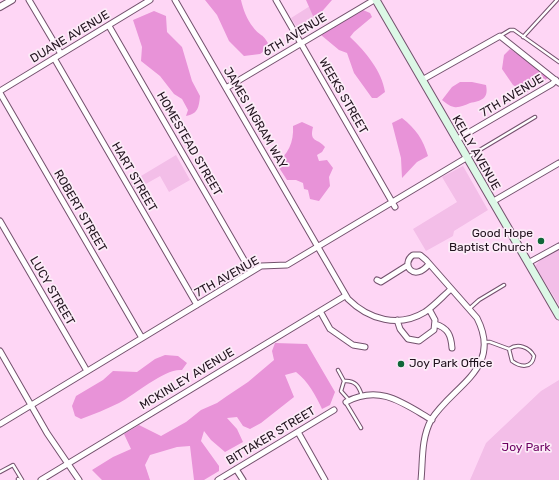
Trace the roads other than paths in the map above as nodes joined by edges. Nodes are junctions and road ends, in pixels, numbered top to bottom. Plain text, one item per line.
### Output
1 (12, 0) edge
2 (29, 0) edge
3 (150, 0) edge
4 (175, 0) edge
5 (276, 0) edge
6 (375, 0) edge
7 (557, 0) edge
8 (0, 7) edge
9 (109, 26) junction
10 (500, 36) junction
11 (523, 37) junction
12 (301, 43) junction
13 (61, 54) junction
14 (54, 58) junction
15 (559, 62) edge
16 (422, 80) junction
17 (557, 81) edge
18 (226, 88) junction
19 (0, 92) edge
20 (535, 117) dead end
21 (456, 140) junction
22 (466, 158) junction
23 (559, 163) edge
24 (492, 202) junction
25 (394, 204) junction
26 (0, 220) edge
27 (559, 246) edge
28 (317, 247) junction
29 (428, 264) junction
30 (528, 264) junction
31 (408, 266) junction
32 (251, 272) junction
33 (377, 280) dead end
34 (504, 285) dead end
35 (451, 289) junction
36 (345, 296) junction
37 (196, 305) junction
38 (469, 308) junction
39 (429, 309) junction
40 (320, 311) junction
41 (559, 316) edge
42 (397, 320) junction
43 (435, 324) junction
44 (142, 338) junction
45 (484, 342) junction
46 (365, 347) dead end
47 (452, 348) dead end
48 (510, 349) junction
49 (0, 351) edge
50 (338, 370) dead end
51 (87, 371) junction
52 (344, 381) junction
53 (362, 396) junction
54 (348, 402) junction
55 (31, 405) junction
56 (334, 410) dead end
57 (432, 420) junction
58 (0, 424) edge
59 (361, 428) dead end
60 (298, 432) junction
61 (69, 463) junction
62 (236, 469) junction
63 (0, 472) edge
64 (22, 480) edge
65 (40, 480) edge
66 (79, 480) edge
67 (218, 480) edge
68 (243, 480) edge
69 (325, 480) edge
70 (421, 480) edge

1 - 8 street
2 - 13 street
3 - 9 street, DUANE AVENUE
4 - 18 street, JAMES INGRAM WAY
5 - 12 street, WEEKS STREET
6 - 12 street, 6TH AVENUE
6 - 16 main road, KELLY AVENUE
7 - 11 lane
9 - 13 street, DUANE AVENUE
9 - 32 street, HOMESTEAD STREET
10 - 11 lane
10 - 16 street
10 - 17 street
11 - 15 lane
12 - 18 street, 6TH AVENUE
12 - 25 street, WEEKS STREET
13 - 14 street, DUANE AVENUE
14 - 19 street, DUANE AVENUE
14 - 37 street, HART STREET
16 - 21 main road, KELLY AVENUE
17 - 21 street, 7TH AVENUE
18 - 28 street, JAMES INGRAM WAY
19 - 44 street, ROBERT STREET
20 - 22 lane
21 - 22 main road, KELLY AVENUE
22 - 24 main road, KELLY AVENUE
22 - 25 street, 7TH AVENUE
23 - 24 street
24 - 30 main road, KELLY AVENUE
25 - 28 street, 7TH AVENUE
26 - 51 street, LUCY STREET
27 - 30 street
28 - 32 street, 7TH AVENUE
28 - 36 street, JAMES INGRAM WAY
29 - 31 street
29 - 31 street
29 - 35 street
30 - 41 main road, KELLY AVENUE
31 - 33 street
32 - 37 street, 7TH AVENUE
34 - 38 lane
35 - 38 street
35 - 39 street
36 - 40 street, MCKINLEY AVENUE
36 - 42 street, JAMES INGRAM WAY
37 - 44 street, 7TH AVENUE
38 - 45 street
39 - 42 street
39 - 43 street
40 - 46 street
40 - 61 street, MCKINLEY AVENUE
42 - 43 street
43 - 47 street
44 - 51 street, 7TH AVENUE
45 - 48 lane
45 - 57 street
48 - 48 lane
49 - 55 street
50 - 52 lane
51 - 55 street, 7TH AVENUE
52 - 53 lane
52 - 54 lane
53 - 54 street
53 - 57 street
54 - 59 lane
55 - 58 street, 7TH AVENUE
55 - 61 street
56 - 60 street, BITTAKER STREET
57 - 70 street
60 - 62 street, BITTAKER STREET
60 - 69 street
61 - 65 street, MCKINLEY AVENUE
61 - 66 street
62 - 67 street, BITTAKER STREET
62 - 68 street
63 - 64 lane

